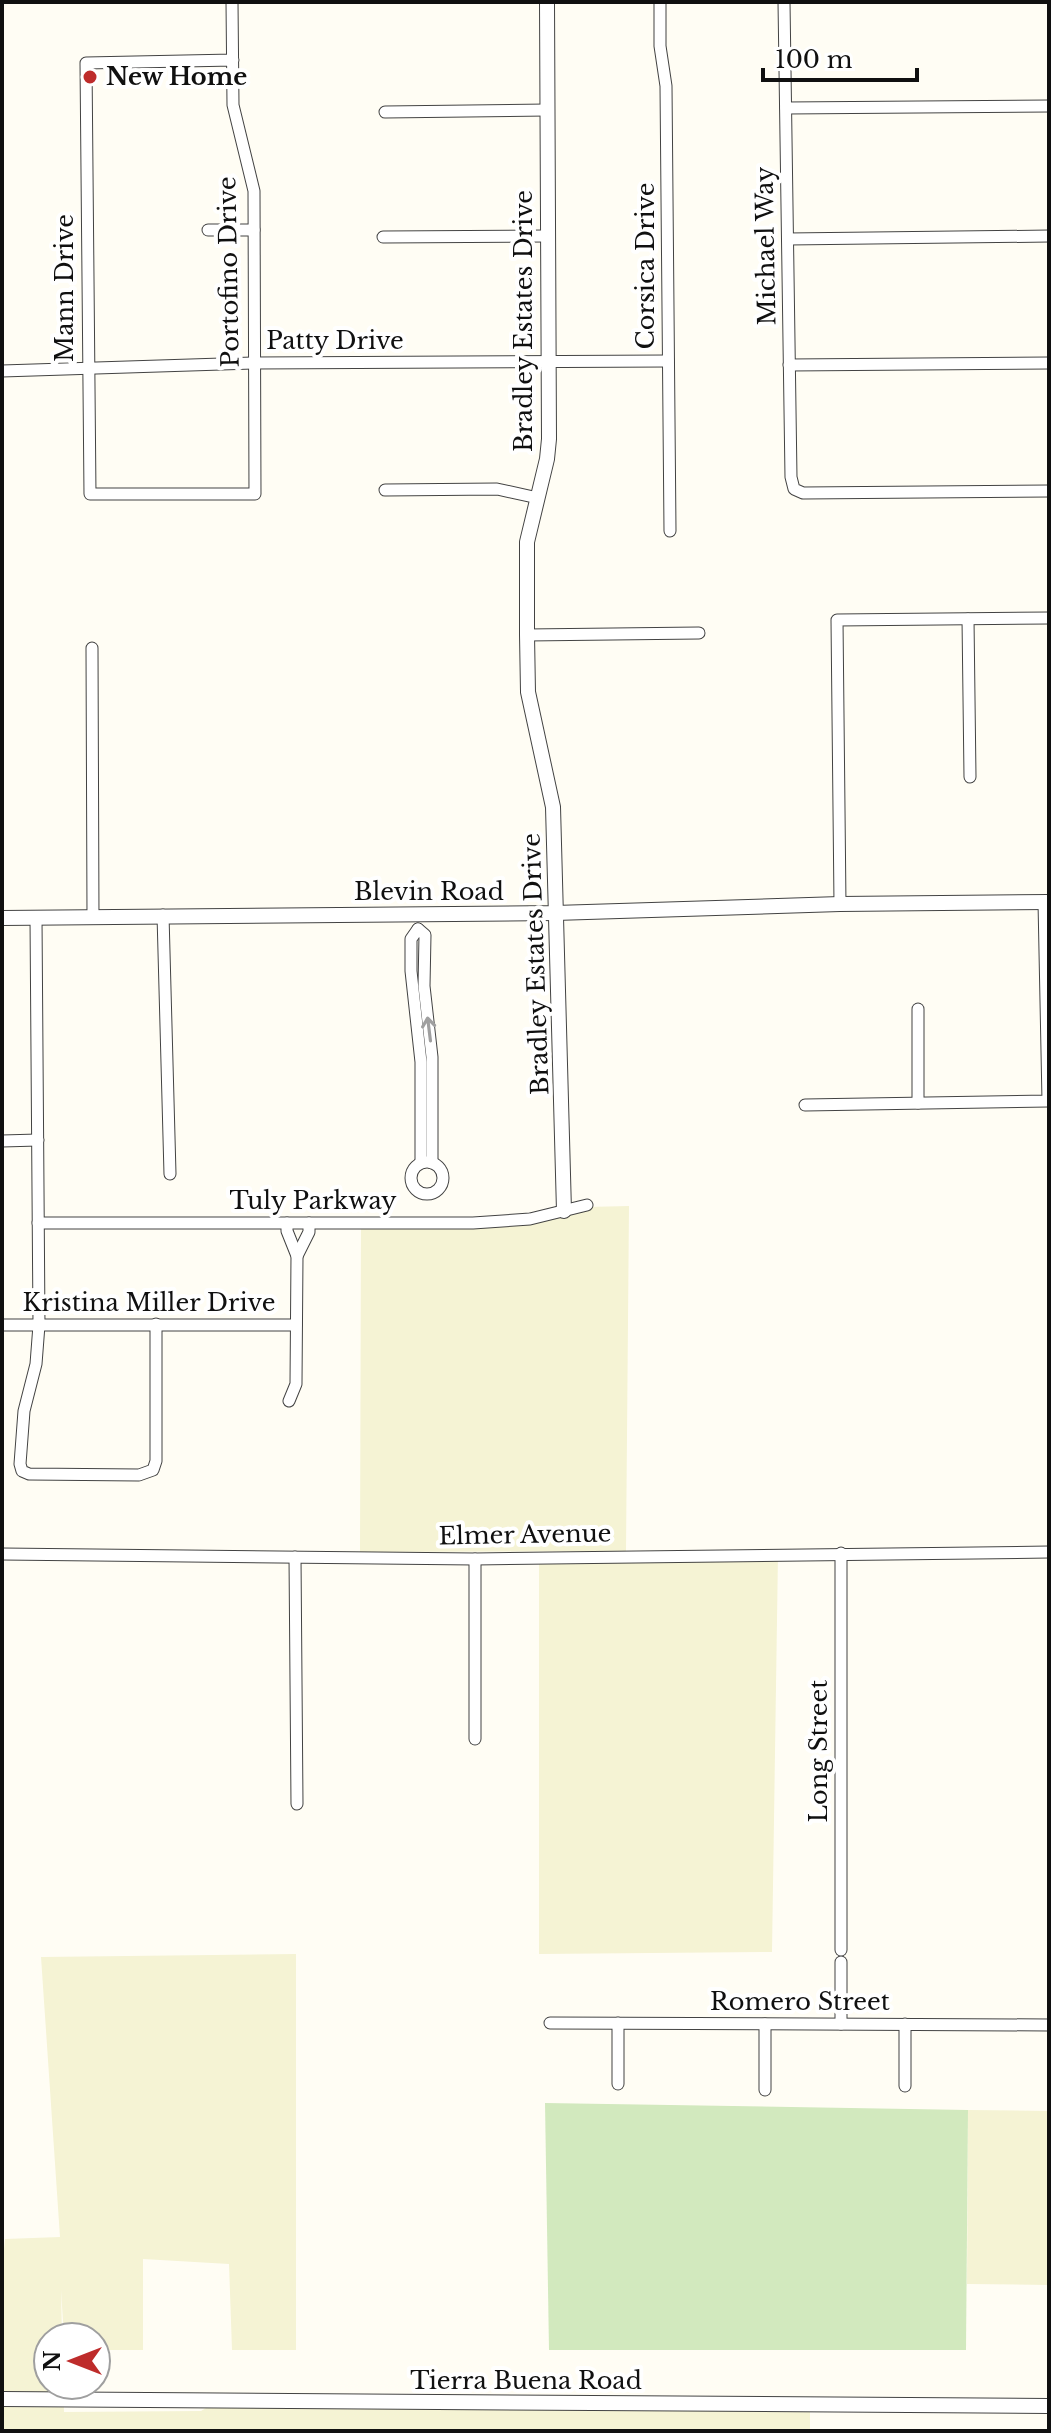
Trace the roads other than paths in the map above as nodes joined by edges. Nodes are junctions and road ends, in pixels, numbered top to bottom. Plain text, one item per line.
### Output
1 (232, 2) edge
2 (547, 2) edge
3 (660, 2) edge
4 (784, 2) edge
5 (233, 60) junction
6 (1049, 106) edge
7 (786, 108) junction
8 (547, 110) junction
9 (385, 112) dead end
10 (208, 230) dead end
11 (254, 230) junction
12 (547, 236) junction
13 (1049, 236) edge
14 (383, 237) dead end
15 (788, 239) junction
16 (668, 361) junction
17 (253, 363) junction
18 (548, 363) junction
19 (1049, 363) edge
20 (789, 365) junction
21 (88, 369) junction
22 (2, 371) edge
23 (385, 490) dead end
24 (1049, 491) edge
25 (255, 494) joint
26 (538, 498) junction
27 (670, 531) dead end
28 (1049, 618) edge
29 (968, 619) junction
30 (699, 633) dead end
31 (527, 635) junction
32 (92, 648) dead end
33 (970, 777) dead end
34 (1047, 902) edge
35 (840, 904) junction
36 (555, 913) junction
37 (163, 915) junction
38 (93, 917) junction
39 (2, 918) edge
40 (36, 918) junction
41 (418, 921) junction
42 (918, 1009) dead end
43 (1048, 1030) edge
44 (1048, 1101) edge
45 (918, 1103) junction
46 (805, 1105) dead end
47 (38, 1140) junction
48 (2, 1141) edge
49 (426, 1163) dead end
50 (170, 1174) dead end
51 (587, 1205) dead end
52 (564, 1211) junction
53 (38, 1223) junction
54 (287, 1223) junction
55 (309, 1223) junction
56 (297, 1256) junction
57 (156, 1324) junction
58 (2, 1325) edge
59 (39, 1325) junction
60 (296, 1325) junction
61 (289, 1401) dead end
62 (1049, 1552) edge
63 (841, 1553) junction
64 (2, 1554) edge
65 (295, 1557) junction
66 (475, 1559) junction
67 (475, 1739) dead end
68 (297, 1804) dead end
69 (550, 2023) dead end
70 (618, 2023) junction
71 (765, 2024) junction
72 (841, 2024) junction
73 (905, 2024) junction
74 (1049, 2025) edge
75 (618, 2084) dead end
76 (905, 2086) dead end
77 (765, 2090) dead end
78 (2, 2399) edge
79 (1049, 2406) edge

1 - 5 street, Portofino Drive
2 - 8 street, Bradley Estates Drive
3 - 16 street, Corsica Drive
4 - 7 street, Michael Way
5 - 11 street, Portofino Drive
5 - 21 street, Mann Drive
6 - 7 street
7 - 15 street, Michael Way
8 - 9 street
8 - 12 street, Bradley Estates Drive
10 - 11 street
11 - 17 street, Portofino Drive
12 - 14 street
12 - 18 street, Bradley Estates Drive
13 - 15 street
15 - 20 street, Michael Way
16 - 18 street, Patty Drive
16 - 27 street, Corsica Drive
17 - 18 street, Patty Drive
17 - 21 street, Patty Drive
17 - 25 street, Portofino Drive
18 - 26 street, Bradley Estates Drive
19 - 20 street
20 - 24 street, Michael Way
21 - 22 street, Patty Drive
21 - 25 street, Mann Drive
23 - 26 street
26 - 31 street, Bradley Estates Drive
28 - 29 street
29 - 33 street
29 - 35 street
30 - 31 street
31 - 36 street, Bradley Estates Drive
32 - 38 street
34 - 35 street, Blevin Road
34 - 43 street
35 - 36 street, Blevin Road
36 - 41 street, Blevin Road
36 - 52 street, Bradley Estates Drive
37 - 38 street, Blevin Road
37 - 41 street, Blevin Road
37 - 50 street
38 - 40 street, Blevin Road
39 - 40 street, Blevin Road
40 - 47 street
41 - 49 street
42 - 45 street
43 - 44 street
44 - 45 street
45 - 46 street
47 - 48 street
47 - 53 street
51 - 52 street, Tuly Parkway
52 - 55 street, Tuly Parkway
53 - 54 street, Tuly Parkway
53 - 59 street
54 - 55 street, Tuly Parkway
54 - 56 street
55 - 56 street
56 - 60 street
57 - 59 street, Kristina Miller Drive
57 - 59 street
57 - 60 street, Kristina Miller Drive
58 - 59 street, Kristina Miller Drive
60 - 61 street
62 - 63 street, Elmer Avenue
63 - 66 street, Elmer Avenue
63 - 72 street, Long Street
64 - 65 street, Elmer Avenue
65 - 66 street, Elmer Avenue
65 - 68 street
66 - 67 street
69 - 70 street, Romero Street
70 - 71 street, Romero Street
70 - 75 street
71 - 72 street, Romero Street
71 - 77 street
72 - 73 street, Romero Street
73 - 74 street, Romero Street
73 - 76 street
78 - 79 street, Tierra Buena Road

